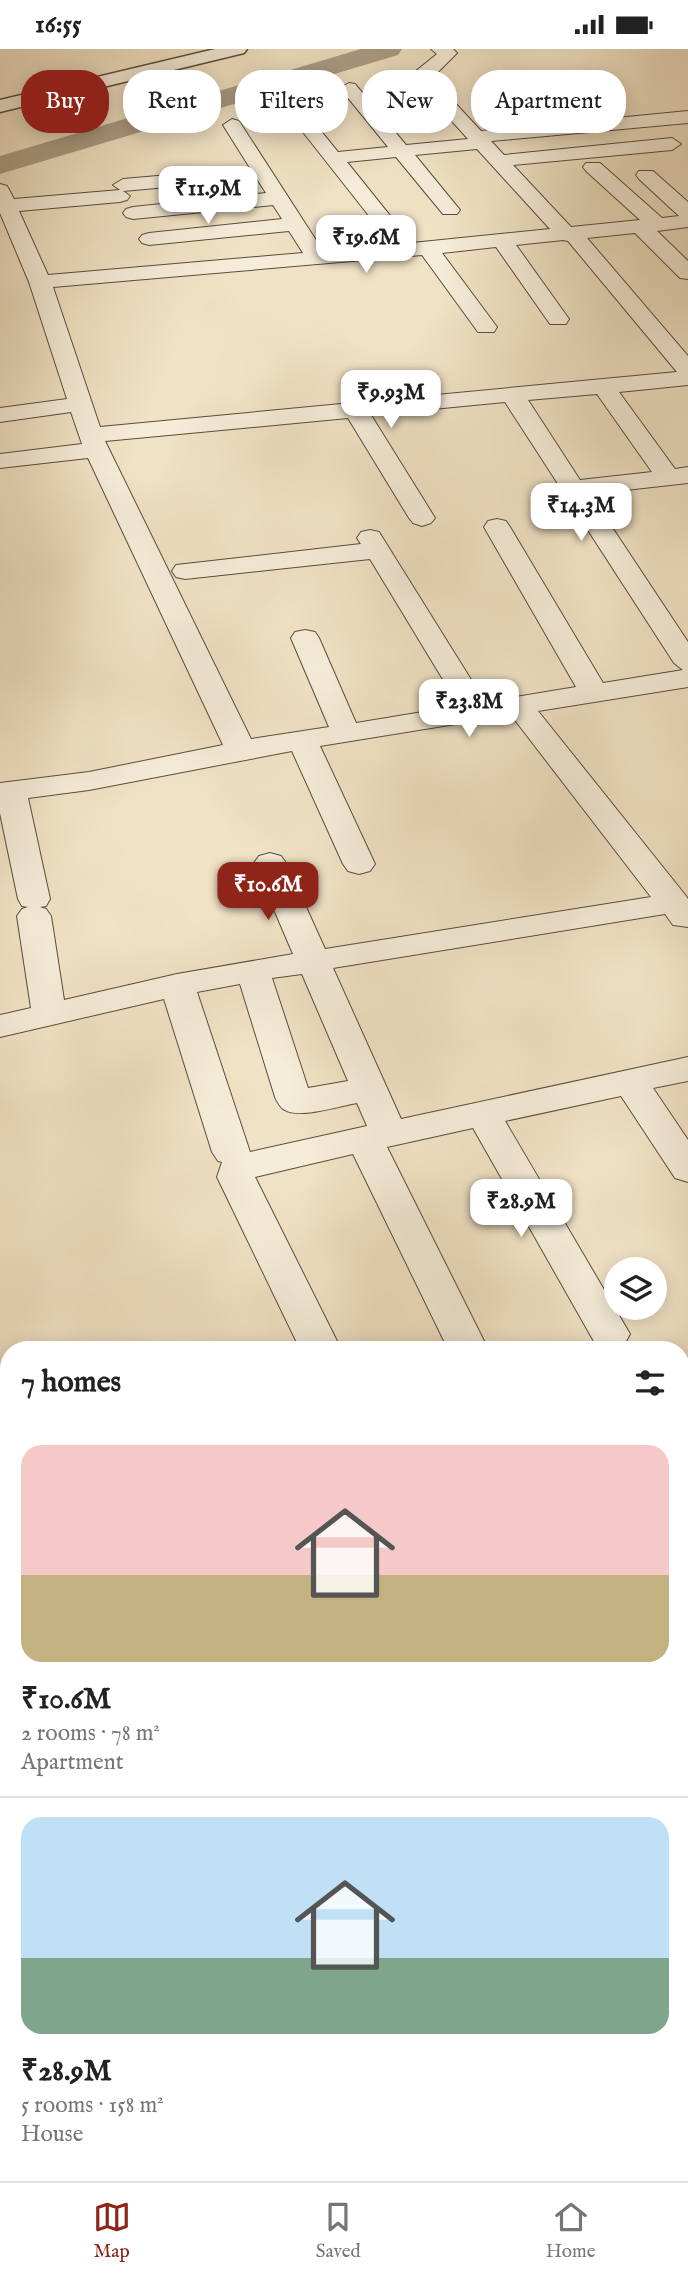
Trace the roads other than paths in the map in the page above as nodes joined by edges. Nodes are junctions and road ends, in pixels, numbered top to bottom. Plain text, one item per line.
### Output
1 (238, 49) edge
2 (442, 50) edge
3 (349, 88) dead end
4 (0, 106) edge
5 (688, 117) edge
6 (232, 125) dead end
7 (313, 133) edge
8 (479, 140) junction
9 (248, 149) junction
10 (221, 151) dead end
11 (401, 151) junction
12 (333, 158) junction
13 (499, 161) junction
14 (593, 167) junction
15 (542, 172) dead end
16 (263, 173) junction
17 (646, 175) dead end
18 (3, 198) edge
19 (279, 198) junction
20 (450, 210) dead end
21 (133, 213) dead end
22 (688, 213) edge
23 (688, 221) edge
24 (295, 224) junction
25 (649, 225) junction
26 (570, 234) junction
27 (149, 239) dead end
28 (502, 241) junction
29 (418, 249) junction
30 (317, 258) junction
31 (688, 273) edge
32 (40, 282) junction
33 (558, 319) dead end
34 (486, 327) dead end
35 (688, 371) edge
36 (688, 378) edge
37 (604, 387) junction
38 (513, 396) junction
39 (80, 404) junction
40 (356, 411) junction
41 (0, 415) edge
42 (93, 443) junction
43 (0, 461) edge
44 (678, 476) edge
45 (572, 488) junction
46 (422, 518) dead end
47 (497, 527) dead end
48 (185, 571) dead end
49 (305, 638) dead end
50 (688, 663) edge
51 (688, 678) edge
52 (594, 693) junction
53 (519, 706) junction
54 (477, 712) junction
55 (346, 733) junction
56 (302, 740) junction
57 (241, 750) junction
58 (6, 791) edge
59 (270, 863) dead end
60 (359, 864) dead end
61 (681, 912) edge
62 (314, 960) junction
63 (253, 971) junction
64 (177, 985) junction
65 (49, 1014) junction
66 (0, 1026) edge
67 (688, 1069) edge
68 (631, 1083) junction
69 (370, 1089) junction
70 (483, 1114) junction
71 (377, 1137) junction
72 (231, 1152) dead end
73 (688, 1169) edge
74 (610, 1334) dead end
75 (316, 1341) edge
76 (465, 1341) edge

1 - 4 street
2 - 8 street
3 - 11 street
5 - 8 street
6 - 9 street
7 - 12 street
8 - 11 street
8 - 13 street
9 - 10 street
9 - 16 street
11 - 12 street
11 - 20 street
12 - 29 street
13 - 14 street
13 - 26 street
14 - 15 street
14 - 25 street
16 - 18 street
16 - 19 street
17 - 22 street
18 - 32 street
19 - 21 street
19 - 24 street
23 - 25 street
24 - 27 street
24 - 30 street
25 - 26 street
25 - 31 street
26 - 28 street
26 - 35 street
28 - 29 street
28 - 33 street
29 - 30 street
29 - 34 street
30 - 32 street
32 - 39 street
36 - 37 street
37 - 38 street
37 - 44 street
38 - 40 street
38 - 45 street
39 - 41 street
39 - 42 street
40 - 42 street
40 - 46 street
42 - 43 street
42 - 57 street
44 - 45 street
45 - 50 street
47 - 52 street
48 - 54 street
49 - 55 street
51 - 52 street
52 - 53 street
53 - 54 street
53 - 61 street
54 - 55 street
55 - 56 street
56 - 57 street
56 - 60 street
57 - 58 street
58 - 65 street
59 - 62 street
61 - 62 street
62 - 63 street
62 - 69 street
63 - 64 street
63 - 69 street
64 - 65 street
64 - 72 street
65 - 66 street
67 - 68 street
68 - 70 street
68 - 73 street
69 - 71 street
70 - 71 street
70 - 74 street
71 - 75 street
71 - 76 street

